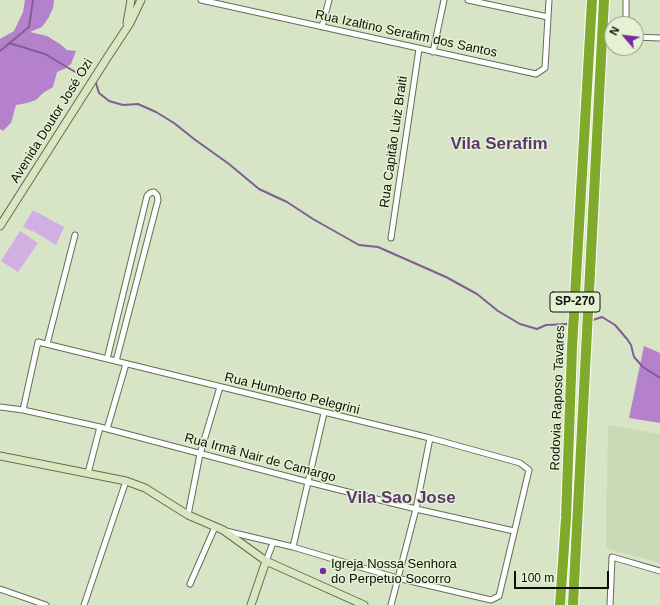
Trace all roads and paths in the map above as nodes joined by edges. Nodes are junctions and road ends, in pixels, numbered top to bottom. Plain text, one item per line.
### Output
1 (131, 0) edge
2 (138, 0) edge
3 (201, 0) edge
4 (329, 0) edge
5 (444, 0) edge
6 (468, 0) edge
7 (549, 0) edge
8 (592, 0) edge
9 (604, 0) edge
10 (626, 0) edge
11 (626, 16) edge
12 (548, 17) junction
13 (322, 27) junction
14 (124, 30) junction
15 (644, 37) edge
16 (660, 38) edge
17 (419, 48) junction
18 (433, 52) junction
19 (0, 226) edge
20 (75, 235) dead end
21 (391, 238) dead end
22 (135, 247) junction
23 (145, 249) junction
24 (121, 301) junction
25 (131, 303) junction
26 (47, 344) junction
27 (107, 359) junction
28 (116, 361) junction
29 (126, 364) junction
30 (220, 387) junction
31 (0, 406) edge
32 (23, 410) junction
33 (324, 413) junction
34 (100, 427) junction
35 (107, 429) junction
36 (430, 438) junction
37 (200, 454) junction
38 (0, 456) edge
39 (88, 474) junction
40 (126, 480) junction
41 (308, 482) junction
42 (416, 509) junction
43 (188, 514) junction
44 (214, 527) junction
45 (223, 530) junction
46 (514, 531) junction
47 (273, 543) junction
48 (293, 547) junction
49 (266, 561) junction
50 (660, 571) edge
51 (397, 578) junction
52 (190, 584) dead end
53 (0, 589) edge
54 (46, 605) edge
55 (84, 605) edge
56 (251, 605) edge
57 (364, 605) edge
58 (391, 605) edge
59 (560, 605) edge
60 (573, 605) edge
61 (610, 605) edge

1 - 14 main road
2 - 14 main road, Avenida Doutor José Ozi
3 - 13 street, Rua Izaltino Serafim dos Santos
4 - 13 street
5 - 18 street
6 - 12 street
7 - 12 street
8 - 59 highway, Rodovia Raposo Tavares / SP-270
9 - 60 highway, Rodovia Raposo Tavares / SP-270
10 - 11 street
12 - 18 street, Rua Izaltino Serafim dos Santos
13 - 17 street, Rua Izaltino Serafim dos Santos
14 - 19 main road, Avenida Doutor José Ozi
15 - 16 street
17 - 18 street, Rua Izaltino Serafim dos Santos
17 - 21 street, Rua Capitão Luiz Braiti
20 - 26 street
22 - 23 street
22 - 23 street
22 - 24 street
23 - 25 street
24 - 25 street
24 - 27 street
25 - 28 street
26 - 27 street, Rua Humberto Pelegrini
26 - 32 street
27 - 28 street, Rua Humberto Pelegrini
28 - 29 street, Rua Humberto Pelegrini
29 - 30 street, Rua Humberto Pelegrini
29 - 35 street
30 - 33 street, Rua Humberto Pelegrini
30 - 37 street
31 - 32 street, Rua Irmã Nair de Camargo
32 - 34 street, Rua Irmã Nair de Camargo
33 - 36 street, Rua Humberto Pelegrini
33 - 41 street
34 - 35 street, Rua Irmã Nair de Camargo
34 - 39 street
35 - 37 street, Rua Irmã Nair de Camargo
36 - 42 street
36 - 46 street, Rua Humberto Pelegrini
37 - 41 street, Rua Irmã Nair de Camargo
37 - 43 street
38 - 39 main road
39 - 40 main road
40 - 43 main road
40 - 55 street
41 - 42 street, Rua Irmã Nair de Camargo
41 - 48 street
42 - 46 street, Rua Irmã Nair de Camargo
42 - 51 street
43 - 44 main road
44 - 45 main road
44 - 52 street
45 - 47 street
45 - 49 main road
46 - 51 street
47 - 48 street
47 - 49 street
48 - 51 street
49 - 56 main road
49 - 57 main road
50 - 61 street
51 - 58 street
53 - 54 street

